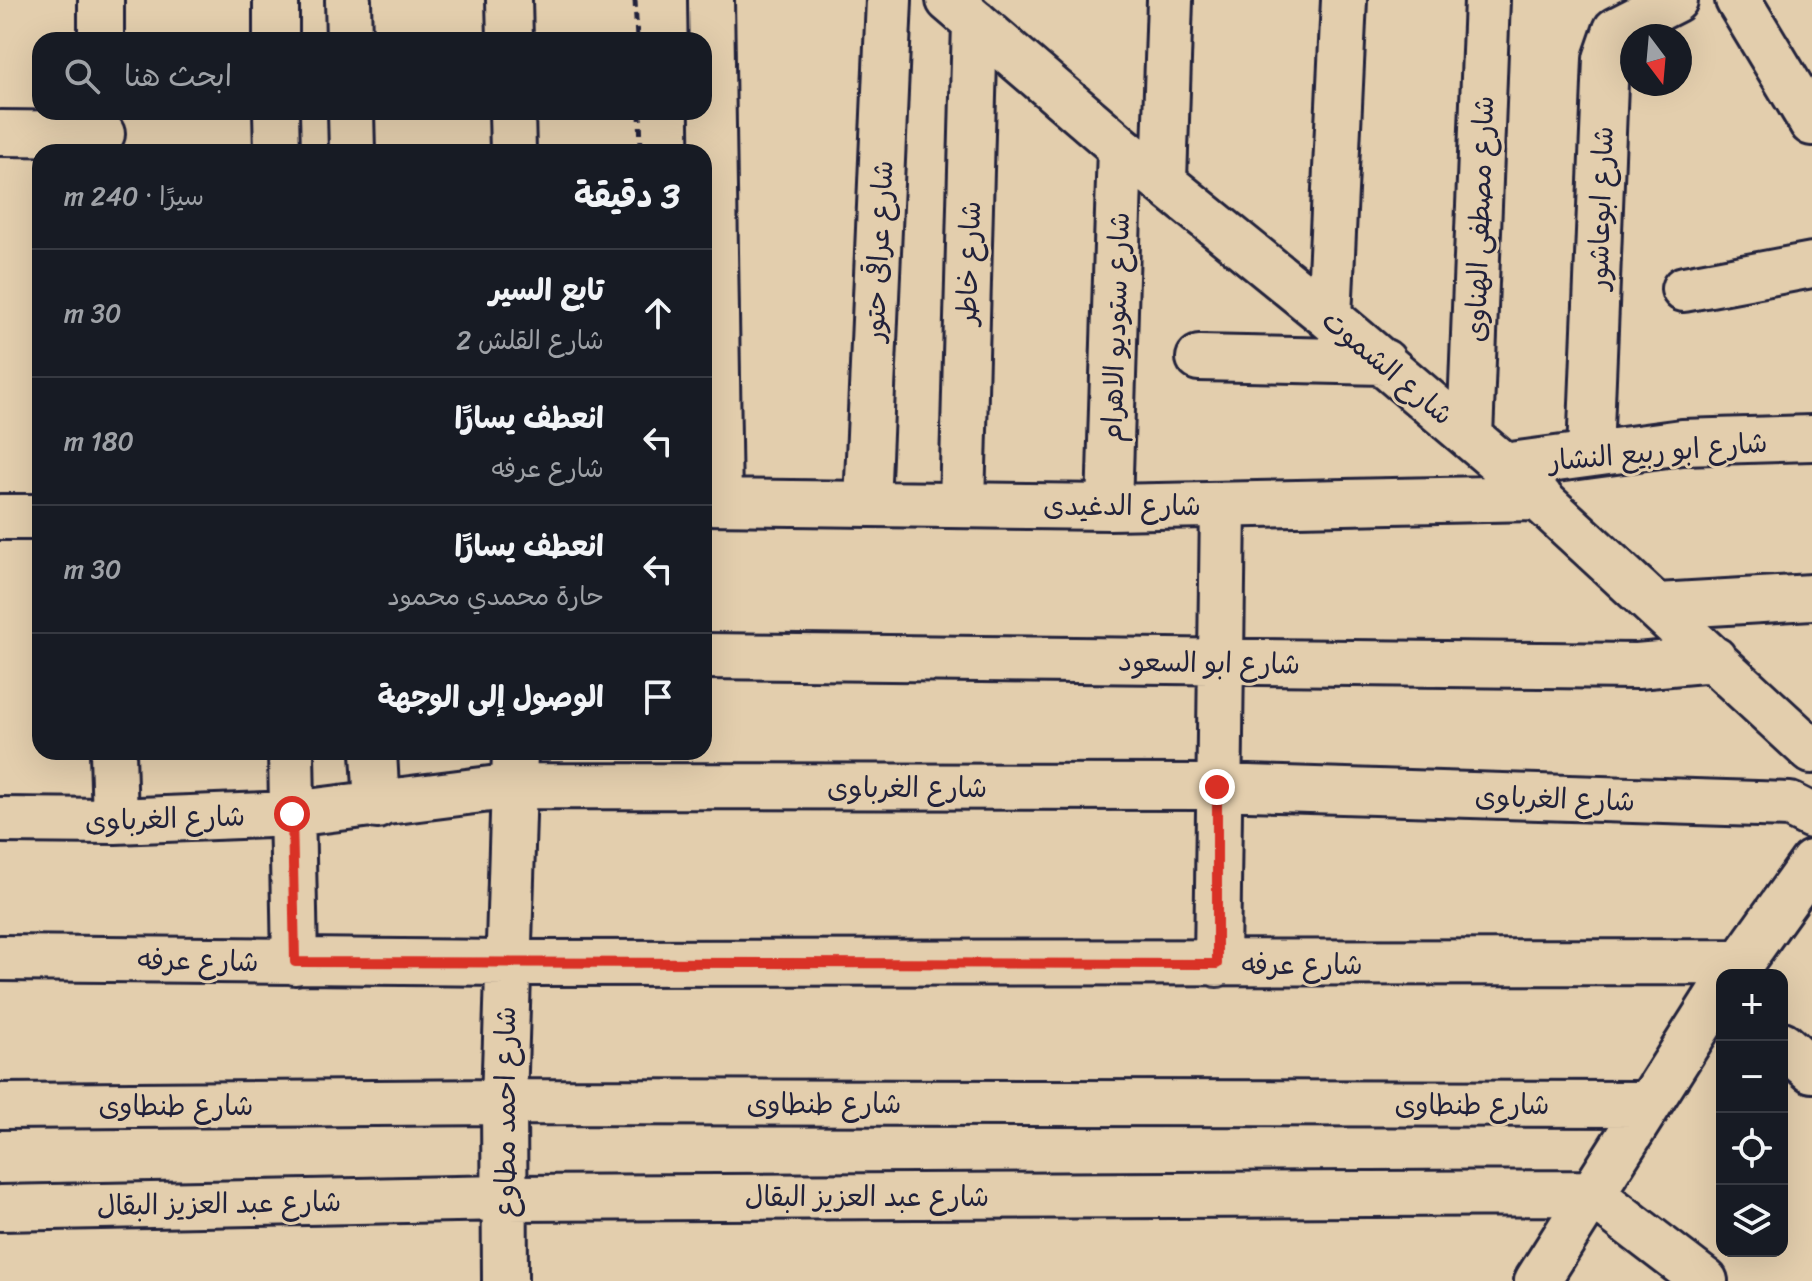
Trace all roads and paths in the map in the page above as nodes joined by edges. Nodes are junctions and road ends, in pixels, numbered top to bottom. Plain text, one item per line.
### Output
1 (101, 0) edge
2 (276, 0) edge
3 (348, 0) edge
4 (509, 0) edge
5 (635, 0) edge
6 (711, 0) edge
7 (889, 0) edge
8 (1170, 0) edge
9 (1344, 0) edge
10 (1487, 0) edge
11 (1675, 0) edge
12 (1738, 0) edge
13 (962, 11) edge
14 (101, 32) edge
15 (276, 32) edge
16 (349, 32) edge
17 (510, 32) edge
18 (637, 32) edge
19 (711, 32) edge
20 (276, 120) edge
21 (351, 120) edge
22 (512, 120) edge
23 (640, 120) edge
24 (711, 120) edge
25 (1812, 123) edge
26 (0, 133) edge
27 (102, 133) edge
28 (277, 144) edge
29 (352, 144) edge
30 (513, 144) edge
31 (641, 144) edge
32 (711, 144) edge
33 (1120, 147) junction
34 (1164, 180) junction
35 (1812, 265) edge
36 (1684, 289) dead end
37 (1329, 317) junction
38 (1199, 358) dead end
39 (1384, 362) junction
40 (1470, 437) junction
41 (1812, 438) edge
42 (1590, 453) junction
43 (1504, 466) junction
44 (1540, 498) junction
45 (712, 502) edge
46 (867, 503) junction
47 (962, 504) junction
48 (1223, 505) junction
49 (1109, 507) junction
50 (0, 517) edge
51 (32, 517) edge
52 (1812, 597) edge
53 (1658, 606) junction
54 (712, 656) edge
55 (1714, 659) junction
56 (1219, 662) junction
57 (1812, 751) edge
58 (113, 760) edge
59 (291, 760) edge
60 (374, 760) edge
61 (514, 769) edge
62 (1217, 787) junction
63 (377, 806) junction
64 (292, 814) junction
65 (1812, 816) edge
66 (0, 820) edge
67 (115, 821) junction
68 (1812, 863) edge
69 (0, 958) edge
70 (295, 962) junction
71 (507, 963) junction
72 (1217, 964) junction
73 (1736, 969) edge
74 (1716, 981) edge
75 (1716, 998) edge
76 (1788, 1049) edge
77 (1812, 1070) edge
78 (504, 1102) junction
79 (1647, 1104) junction
80 (0, 1106) edge
81 (1590, 1193) junction
82 (505, 1198) junction
83 (0, 1208) edge
84 (505, 1281) edge
85 (1537, 1281) edge
86 (1705, 1281) edge

1 - 14 street
2 - 15 street
3 - 16 street
4 - 17 street
5 - 18 path
6 - 19 street
7 - 46 street, شارع عراقى حتور
8 - 34 street
9 - 37 street
10 - 40 street, شارع مصطفى الهناوى
11 - 42 street, شارع ابوعاشور
12 - 25 street
13 - 33 street, شارع الشموت
13 - 47 street, شارع خاطر
20 - 28 street
21 - 29 street
22 - 30 street
23 - 31 path
24 - 32 street
26 - 27 street
33 - 34 street, شارع الشموت
33 - 49 street, شارع ستوديو الاهرام
34 - 37 street, شارع الشموت
35 - 36 street
37 - 39 street, شارع الشموت
38 - 39 street
39 - 40 street, شارع الشموت
40 - 43 street, شارع الشموت
41 - 42 street, شارع ابو ربيع النشار
42 - 43 street, شارع ابو ربيع النشار
43 - 44 street, شارع الشموت
44 - 48 street, شارع الدغيدى
44 - 53 street, شارع الشموت
45 - 46 street, شارع الدغيدى
46 - 47 street, شارع الدغيدى
47 - 49 street, شارع الدغيدى
48 - 49 street, شارع الدغيدى
48 - 56 street
50 - 51 street
52 - 53 street
53 - 55 street, شارع الشموت
54 - 56 street, شارع ابو السعود
55 - 56 street, شارع ابو السعود
55 - 57 street, شارع الشموت
56 - 62 street
58 - 67 street
59 - 64 street
60 - 63 street
61 - 62 street, شارع الغرباوى
61 - 63 street, شارع الغرباوى
61 - 71 street, شارع احمد مطاوع
62 - 65 street, شارع الغرباوى
62 - 72 street
63 - 64 street, شارع الغرباوى
64 - 67 street, شارع الغرباوى
64 - 70 street
66 - 67 street, شارع الغرباوى
68 - 73 street
69 - 70 street, شارع عرفه
70 - 71 street, شارع عرفه
71 - 72 street, شارع عرفه
71 - 78 street, شارع احمد مطاوع
72 - 74 street, شارع عرفه
75 - 79 street
76 - 77 street
78 - 79 street, شارع طنطاوى
78 - 80 street, شارع طنطاوى
78 - 82 street, شارع احمد مطاوع
79 - 81 street
81 - 82 street, شارع عبد العزيز البقال
81 - 85 street
81 - 86 street
82 - 83 street, شارع عبد العزيز البقال
82 - 84 street, شارع احمد مطاوع

